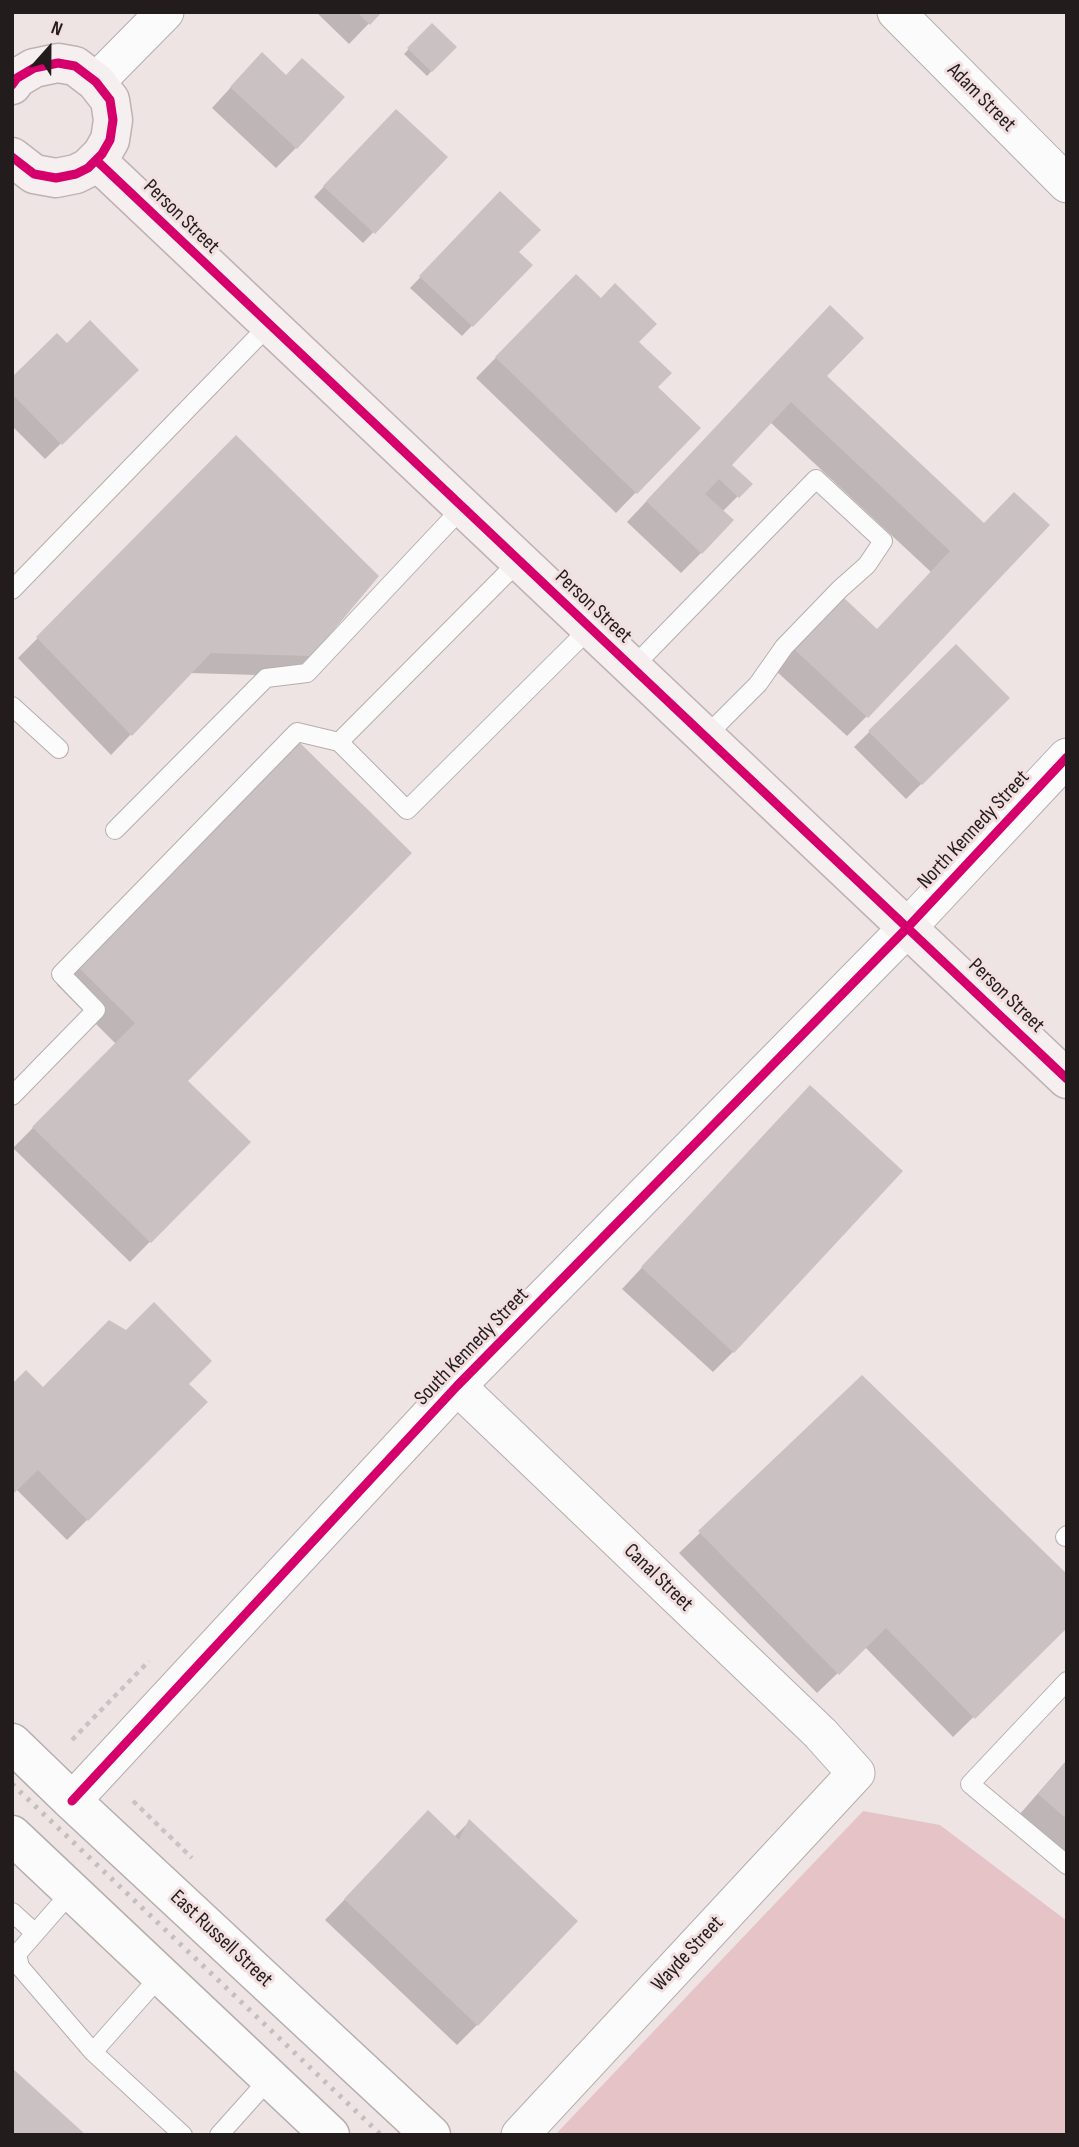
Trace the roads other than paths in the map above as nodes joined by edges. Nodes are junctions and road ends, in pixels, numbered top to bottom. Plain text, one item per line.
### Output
1 (165, 12) edge
2 (896, 12) edge
3 (14, 79) edge
4 (96, 82) junction
5 (96, 160) junction
6 (14, 163) edge
7 (1067, 184) edge
8 (269, 325) junction
9 (463, 508) junction
10 (519, 561) junction
11 (12, 590) edge
12 (590, 628) junction
13 (632, 668) junction
14 (12, 706) edge
15 (706, 736) junction
16 (340, 742) junction
17 (59, 749) dead end
18 (1067, 757) edge
19 (115, 830) dead end
20 (908, 927) junction
21 (1067, 1079) edge
22 (12, 1097) edge
23 (457, 1387) junction
24 (1067, 1681) edge
25 (12, 1743) edge
26 (856, 1773) joint
27 (72, 1801) junction
28 (13, 1838) edge
29 (1067, 1865) edge
30 (72, 1891) junction
31 (12, 1912) edge
32 (35, 1933) junction
33 (161, 1975) junction
34 (93, 2052) junction
35 (270, 2078) junction
36 (183, 2135) edge
37 (219, 2135) edge
38 (330, 2135) edge
39 (432, 2135) edge
40 (520, 2135) edge

1 - 4 street
2 - 7 street, Adam Street
3 - 4 main road
4 - 5 main road
5 - 6 main road
5 - 8 main road, Person Street
8 - 9 main road, Person Street
8 - 11 lane
9 - 10 main road, Person Street
9 - 19 lane
10 - 12 main road, Person Street
10 - 16 lane
12 - 13 main road, Person Street
12 - 16 lane
13 - 15 main road, Person Street
13 - 15 lane
14 - 17 lane
15 - 20 main road, Person Street
16 - 22 lane
18 - 20 street, North Kennedy Street
20 - 21 main road, Person Street
20 - 23 street, South Kennedy Street
23 - 26 street, Canal Street
23 - 27 street, South Kennedy Street
24 - 29 lane
25 - 27 main road, East Russell Street
26 - 40 street, Wayde Street
27 - 39 main road, East Russell Street
28 - 30 main road
30 - 32 lane
30 - 33 main road
31 - 32 lane
32 - 34 lane
33 - 34 lane
33 - 35 main road
34 - 36 lane
35 - 37 lane
35 - 38 main road

